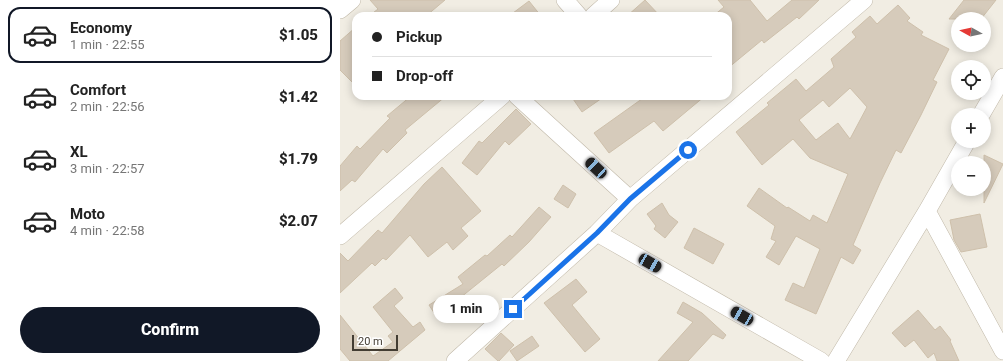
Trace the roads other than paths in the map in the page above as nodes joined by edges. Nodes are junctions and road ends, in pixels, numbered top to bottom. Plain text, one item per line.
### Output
1 (352, 0) edge
2 (565, 0) edge
3 (611, 0) edge
4 (864, 0) edge
5 (340, 10) edge
6 (576, 12) edge
7 (598, 12) edge
8 (1003, 77) edge
9 (497, 100) edge
10 (522, 100) edge
11 (985, 108) edge
12 (963, 148) edge
13 (630, 199) junction
14 (927, 211) junction
15 (597, 233) junction
16 (340, 236) edge
17 (1003, 351) edge
18 (455, 361) edge
19 (821, 361) edge
20 (836, 361) edge

1 - 5 street
2 - 6 street
3 - 7 street
4 - 13 street
8 - 11 street
9 - 16 street
10 - 13 street
12 - 14 street
13 - 15 street
14 - 17 street
14 - 20 street
15 - 18 street
15 - 19 street

